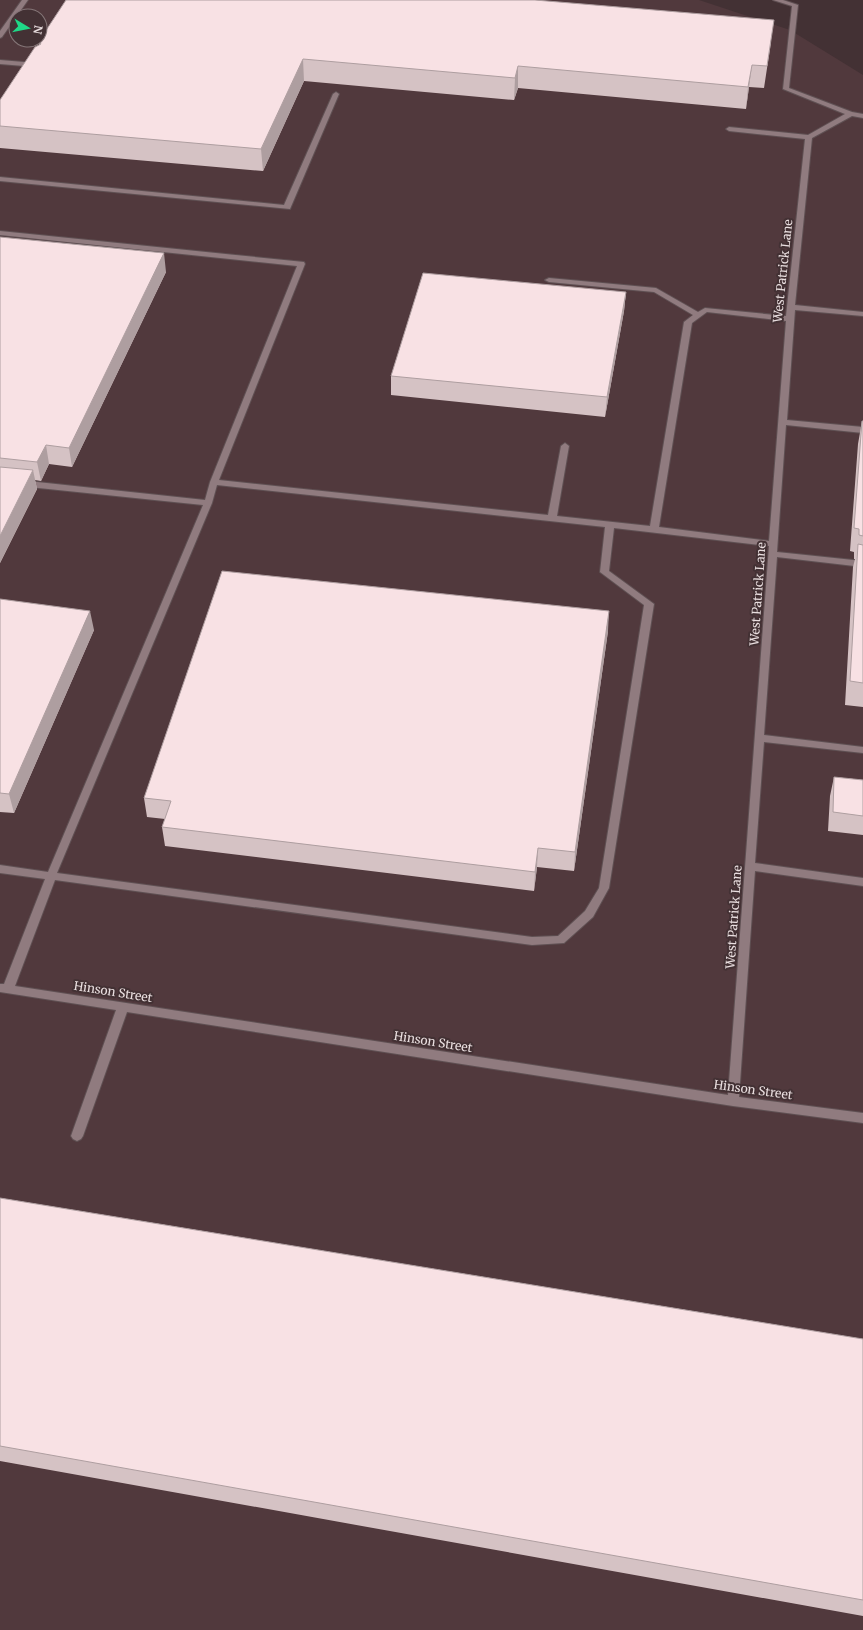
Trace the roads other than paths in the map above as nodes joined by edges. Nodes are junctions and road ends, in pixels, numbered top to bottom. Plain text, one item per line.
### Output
1 (776, 0) edge
2 (8, 24) edge
3 (0, 36) edge
4 (0, 62) edge
5 (40, 66) edge
6 (336, 94) edge
7 (851, 114) junction
8 (863, 116) edge
9 (729, 129) dead end
10 (809, 137) junction
11 (0, 179) edge
12 (0, 233) edge
13 (549, 280) dead end
14 (791, 307) junction
15 (863, 314) edge
16 (698, 315) junction
17 (790, 318) junction
18 (783, 422) junction
19 (863, 430) edge
20 (565, 446) dead end
21 (0, 481) edge
22 (214, 482) junction
23 (208, 503) junction
24 (552, 518) junction
25 (610, 524) junction
26 (654, 529) junction
27 (774, 544) junction
28 (773, 554) junction
29 (863, 564) edge
30 (759, 738) junction
31 (863, 750) edge
32 (750, 866) junction
33 (0, 869) edge
34 (51, 876) junction
35 (863, 882) edge
36 (4, 988) edge
37 (123, 1007) junction
38 (733, 1101) junction
39 (863, 1118) edge
40 (77, 1136) dead end

1 - 7 street
2 - 3 street
4 - 5 street
6 - 11 street
7 - 8 street
7 - 10 street
9 - 10 street
10 - 14 street, West Patrick Lane
12 - 22 street
13 - 16 street
14 - 15 street
14 - 17 street, West Patrick Lane
16 - 17 street
16 - 26 street
17 - 18 street, West Patrick Lane
18 - 19 street
18 - 27 street, West Patrick Lane
20 - 24 street
21 - 23 street
22 - 23 street
22 - 24 street
23 - 34 street
24 - 25 street
25 - 26 street
25 - 34 street
26 - 27 street
27 - 28 street, West Patrick Lane
28 - 29 street
28 - 30 street, West Patrick Lane
30 - 31 street
30 - 32 street, West Patrick Lane
32 - 35 street
32 - 38 street, West Patrick Lane
33 - 34 street
34 - 36 street
36 - 37 street, Hinson Street
37 - 38 street, Hinson Street
37 - 40 street
38 - 39 street, Hinson Street

